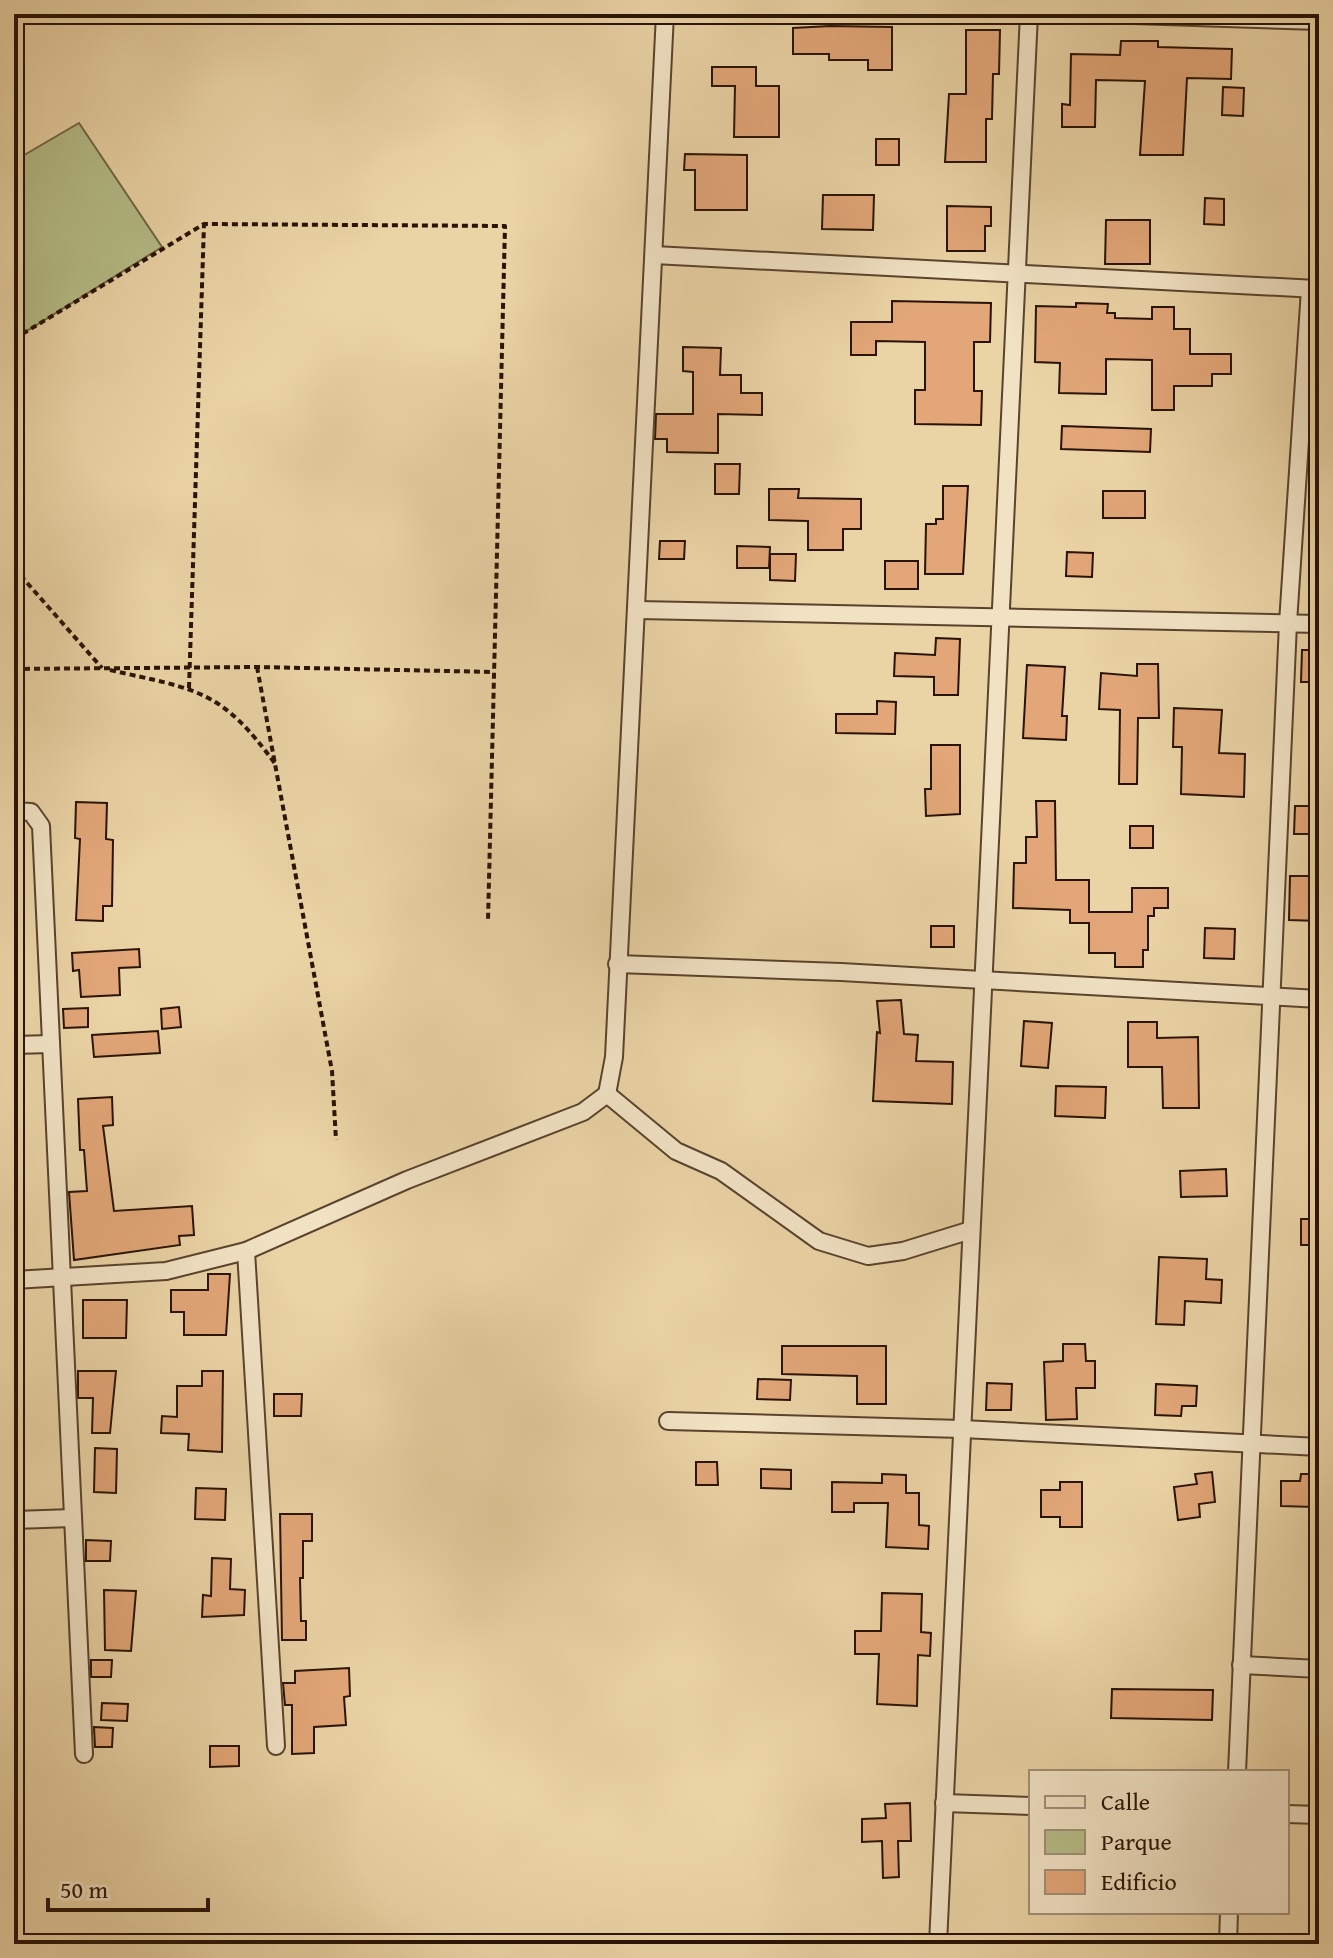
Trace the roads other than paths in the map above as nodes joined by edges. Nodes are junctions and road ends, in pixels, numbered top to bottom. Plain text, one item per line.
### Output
1 (665, 14) edge
2 (1029, 14) edge
3 (1102, 14) edge
4 (1319, 21) edge
5 (654, 255) junction
6 (1016, 275) junction
7 (1315, 289) edge
8 (638, 610) junction
9 (999, 615) junction
10 (1288, 623) junction
11 (1319, 624) edge
12 (14, 811) edge
13 (617, 964) junction
14 (983, 982) junction
15 (1270, 997) junction
16 (1319, 999) edge
17 (51, 1044) junction
18 (14, 1045) edge
19 (607, 1094) junction
20 (971, 1230) junction
21 (246, 1251) junction
22 (14, 1280) edge
23 (62, 1280) junction
24 (668, 1421) dead end
25 (962, 1429) junction
26 (1249, 1444) junction
27 (1319, 1447) edge
28 (73, 1518) junction
29 (14, 1520) edge
30 (1241, 1665) junction
31 (1319, 1669) edge
32 (276, 1746) dead end
33 (84, 1754) dead end
34 (1237, 1770) edge
35 (944, 1803) junction
36 (1029, 1806) edge
37 (1289, 1814) edge
38 (1319, 1815) edge
39 (1229, 1914) edge
40 (938, 1944) edge
41 (1228, 1944) edge

1 - 5 street
2 - 6 street
3 - 4 street
5 - 6 street
5 - 8 street
6 - 7 street
6 - 9 street
7 - 10 street
8 - 9 street
8 - 13 street
9 - 10 street
9 - 14 street
10 - 11 street
10 - 15 street
12 - 17 street
13 - 14 street
13 - 19 street
14 - 15 street
14 - 20 street
15 - 16 street
15 - 26 street
17 - 18 street
17 - 23 street
19 - 20 street
19 - 21 street
20 - 25 street
21 - 23 street
21 - 32 street
22 - 23 street
23 - 28 street
24 - 25 street
25 - 26 street
25 - 35 street
26 - 27 street
26 - 30 street
28 - 29 street
28 - 33 street
30 - 31 street
30 - 34 street
35 - 36 street
35 - 40 street
37 - 38 street
39 - 41 street

